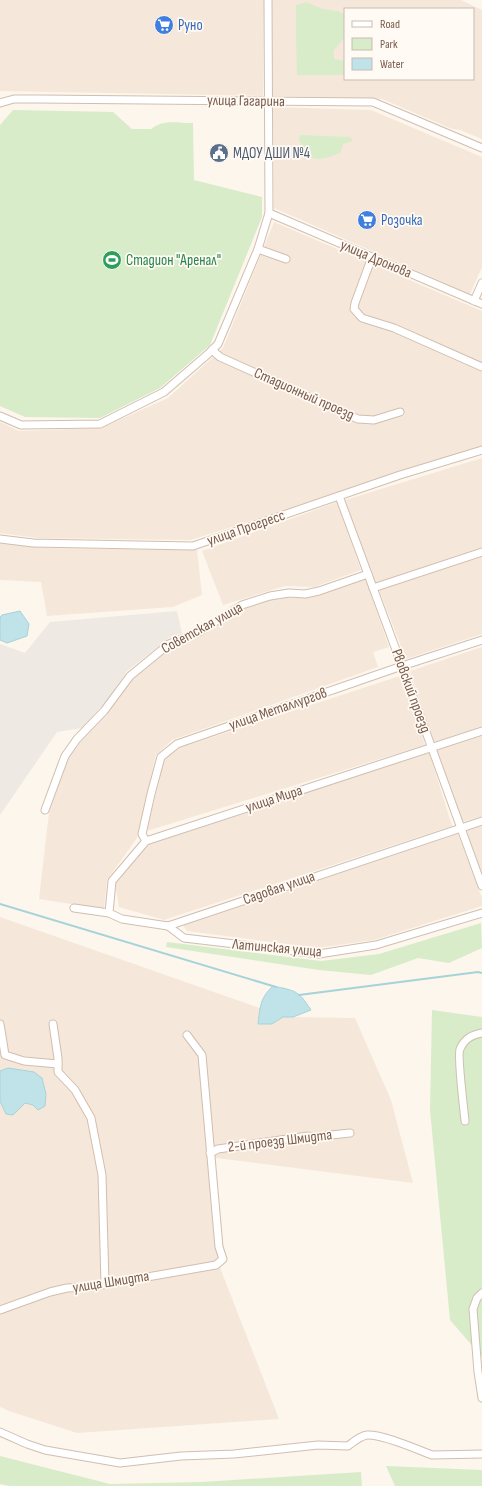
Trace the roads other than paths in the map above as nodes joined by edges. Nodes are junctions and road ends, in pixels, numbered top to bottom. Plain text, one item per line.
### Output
1 (268, 0) edge
2 (268, 102) junction
3 (0, 103) edge
4 (482, 148) edge
5 (269, 213) junction
6 (258, 249) junction
7 (372, 257) junction
8 (286, 259) dead end
9 (482, 283) edge
10 (474, 301) junction
11 (482, 304) edge
12 (212, 350) junction
13 (482, 367) edge
14 (400, 412) dead end
15 (0, 416) edge
16 (482, 450) edge
17 (339, 496) junction
18 (0, 539) edge
19 (482, 552) edge
20 (368, 574) junction
21 (373, 588) junction
22 (482, 640) edge
23 (402, 666) junction
24 (482, 731) edge
25 (432, 748) junction
26 (45, 810) dead end
27 (482, 821) edge
28 (460, 828) junction
29 (146, 841) junction
30 (482, 886) edge
31 (74, 908) dead end
32 (109, 913) junction
33 (482, 913) edge
34 (168, 926) junction
35 (0, 1024) edge
36 (53, 1024) dead end
37 (482, 1033) edge
38 (187, 1035) dead end
39 (58, 1064) junction
40 (465, 1121) dead end
41 (350, 1133) dead end
42 (210, 1153) junction
43 (105, 1284) junction
44 (482, 1293) edge
45 (0, 1310) edge
46 (482, 1398) edge
47 (0, 1432) edge
48 (482, 1454) edge

1 - 2 street
2 - 3 street, улица Гагарина
2 - 4 street, улица Гагарина
2 - 5 street
5 - 6 street
5 - 7 street, улица Дронова
6 - 8 street
6 - 12 street
7 - 10 street, улица Дронова
7 - 13 street
9 - 10 street
10 - 11 street, улица Дронова
12 - 14 street, Стадионный проезд
12 - 15 street
16 - 17 street, улица Прогресс
17 - 18 street, улица Прогресс
17 - 20 street, Рвовский проезд
19 - 21 street
20 - 21 street, Рвовский проезд
20 - 26 street, Советская улица
21 - 23 street, Рвовский проезд
22 - 23 street, улица Металлургов
23 - 25 street, Рвовский проезд
23 - 29 street, улица Металлургов
24 - 25 street, улица Мира
25 - 28 street, Рвовский проезд
25 - 29 street, улица Мира
27 - 28 street, Садовая улица
28 - 30 street, Рвовский проезд
28 - 34 street, Садовая улица
29 - 32 street
31 - 32 street, Садовая улица
32 - 34 street, Садовая улица
33 - 34 street, Латинская улица
35 - 39 street
36 - 39 street
37 - 40 street
38 - 42 street
39 - 43 street
41 - 42 street, 2-й проезд Шмидта
42 - 43 street, улица Шмидта
43 - 45 street, улица Шмидта
44 - 46 street
47 - 48 street

